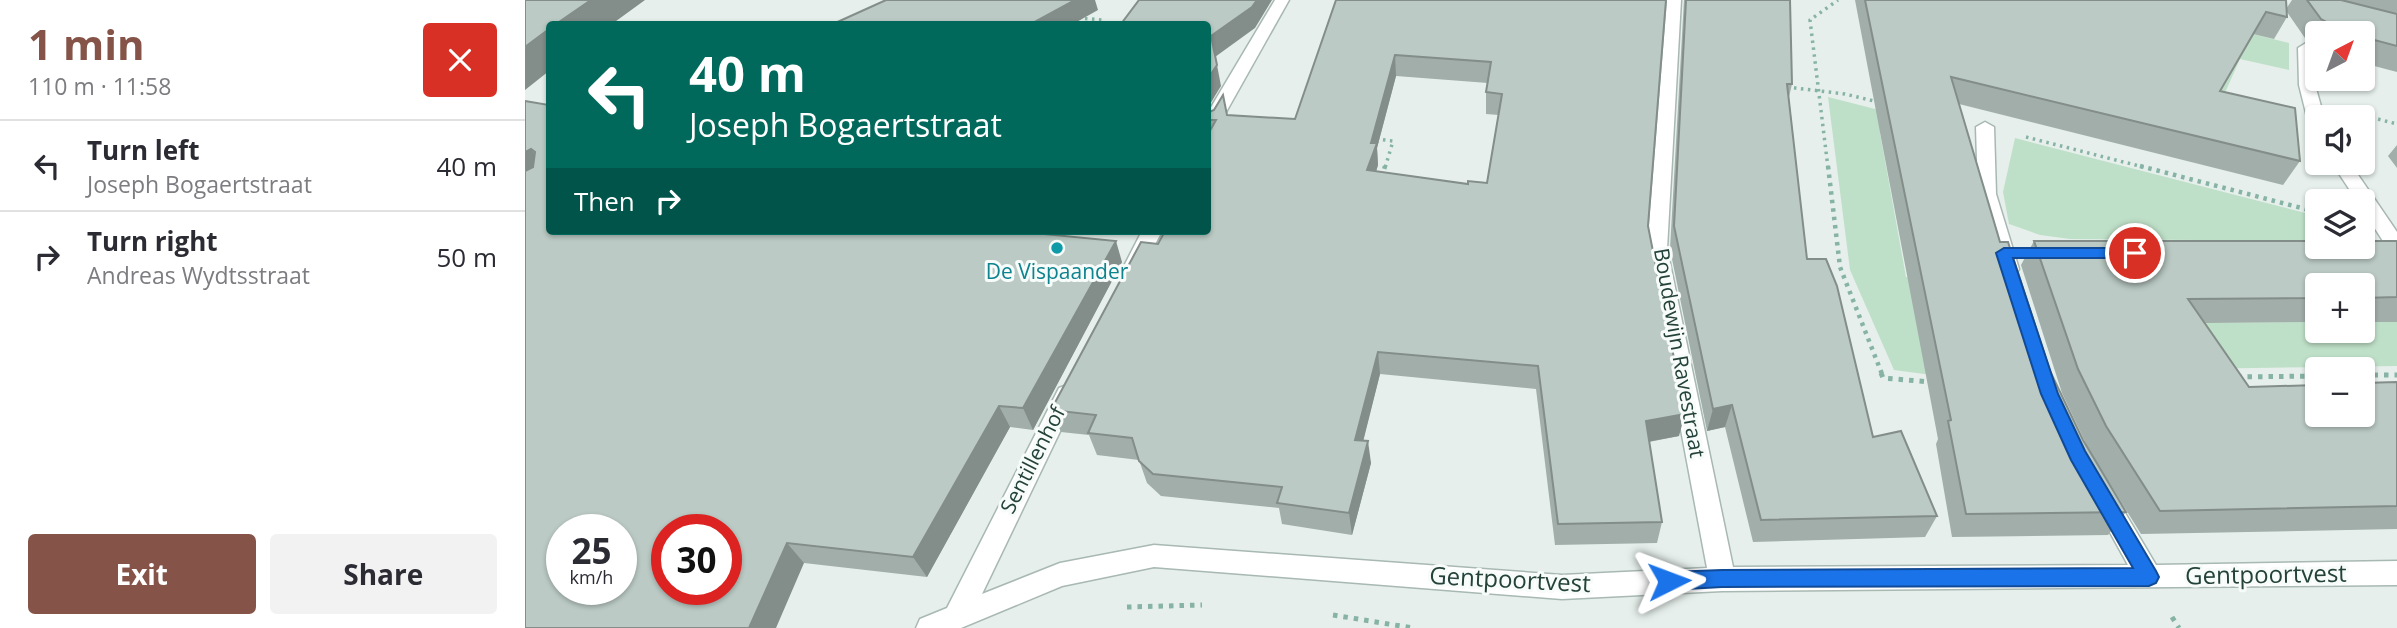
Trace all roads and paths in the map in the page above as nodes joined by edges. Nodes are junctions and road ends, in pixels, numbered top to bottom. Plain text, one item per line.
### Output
1 (1282, 0) edge
2 (1674, 0) edge
3 (1838, 0) edge
4 (1070, 17) edge
5 (1102, 21) edge
6 (1777, 86) edge
7 (1819, 90) junction
8 (1883, 103) edge
9 (1211, 123) edge
10 (1985, 127) joint
11 (1367, 138) edge
12 (2348, 175) edge
13 (1381, 180) edge
14 (2305, 209) edge
15 (1150, 235) edge
16 (2392, 250) edge
17 (2004, 253) junction
18 (2031, 253) edge
19 (1122, 289) edge
20 (2016, 291) edge
21 (1078, 373) edge
22 (2375, 375) edge
23 (2397, 375) edge
24 (2305, 376) edge
25 (2235, 377) edge
26 (1939, 383) edge
27 (2091, 478) edge
28 (2397, 573) edge
29 (2149, 577) junction
30 (1722, 579) junction
31 (1215, 605) dead end
32 (1114, 609) dead end
33 (1324, 614) dead end
34 (957, 617) junction
35 (930, 628) edge
36 (1413, 628) edge

1 - 9 street
2 - 30 street, Boudewijn Ravestraat
3 - 7 path
4 - 5 path
6 - 7 path
7 - 8 path
7 - 26 path
10 - 14 path
10 - 17 street
11 - 13 path
12 - 16 street
15 - 19 street
17 - 18 street
17 - 20 street
21 - 34 street, Sentillenhof
22 - 23 path
24 - 25 path
27 - 29 street
28 - 29 street, Gentpoortvest
29 - 30 street, Gentpoortvest
30 - 34 street, Gentpoortvest
31 - 32 path
33 - 36 path
34 - 35 street, Gentpoortvest

